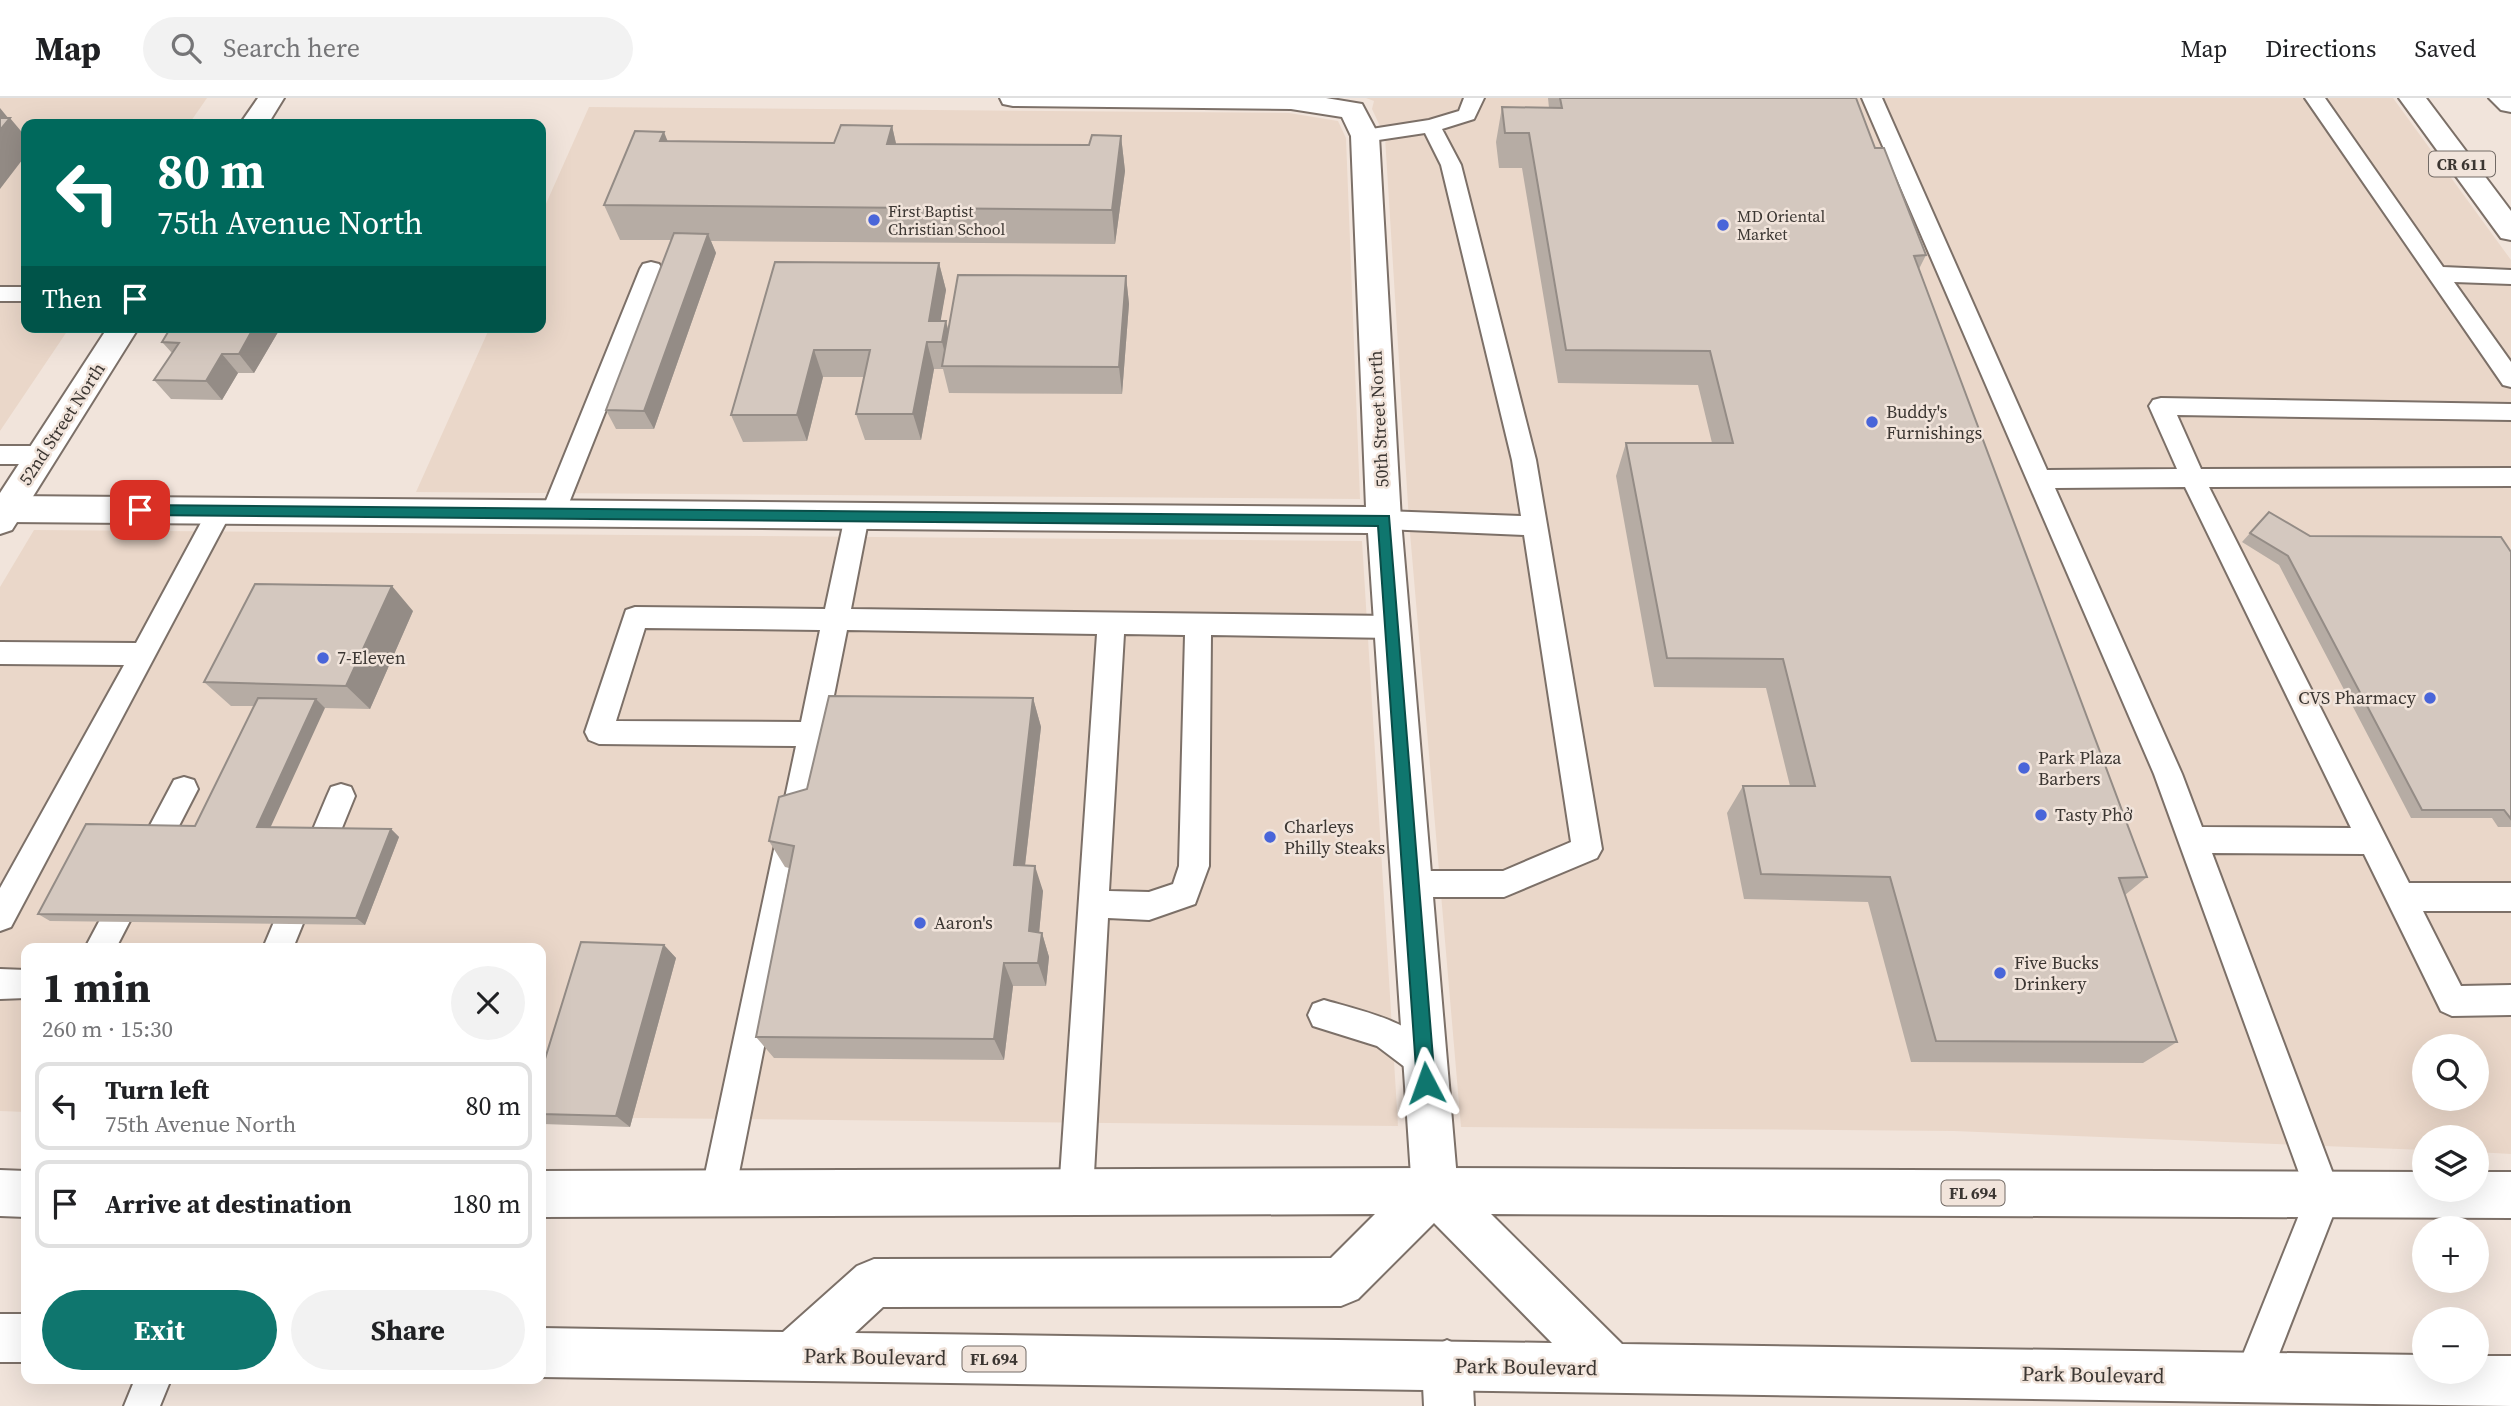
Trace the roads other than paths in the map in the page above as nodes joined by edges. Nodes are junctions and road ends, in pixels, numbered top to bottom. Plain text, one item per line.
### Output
1 (271, 98) edge
2 (1013, 98) edge
3 (1474, 98) edge
4 (1872, 98) edge
5 (2315, 98) edge
6 (2412, 98) edge
7 (2502, 98) edge
8 (1216, 99) edge
9 (2511, 104) edge
10 (257, 119) edge
11 (1359, 123) junction
12 (1431, 126) junction
13 (2511, 231) edge
14 (651, 269) dead end
15 (2437, 274) junction
16 (2511, 277) edge
17 (0, 294) edge
18 (21, 294) edge
19 (120, 333) edge
20 (2511, 380) edge
21 (2511, 412) edge
22 (43, 454) junction
23 (0, 455) edge
24 (2511, 477) edge
25 (2038, 479) junction
26 (2193, 479) junction
27 (220, 511) junction
28 (554, 513) junction
29 (4, 515) edge
30 (857, 516) junction
31 (1384, 520) junction
32 (1535, 526) junction
33 (836, 618) junction
34 (1111, 623) junction
35 (1198, 624) junction
36 (1392, 627) junction
37 (0, 653) edge
38 (144, 654) junction
39 (812, 734) junction
40 (184, 789) dead end
41 (341, 796) dead end
42 (2192, 841) junction
43 (2372, 841) junction
44 (1412, 884) junction
45 (2400, 897) junction
46 (2511, 897) edge
47 (1093, 904) junction
48 (0, 917) edge
49 (103, 943) edge
50 (280, 943) edge
51 (0, 984) edge
52 (21, 984) edge
53 (2511, 1000) edge
54 (1324, 1015) dead end
55 (1425, 1063) junction
56 (1435, 1191) junction
57 (1076, 1192) junction
58 (0, 1193) edge
59 (718, 1193) junction
60 (21, 1194) edge
61 (546, 1194) edge
62 (2324, 1195) junction
63 (2511, 1195) edge
64 (0, 1338) edge
65 (21, 1338) edge
66 (546, 1353) edge
67 (793, 1356) junction
68 (1611, 1368) junction
69 (2252, 1377) junction
70 (2511, 1381) edge
71 (151, 1384) edge
72 (1448, 1386) edge
73 (142, 1406) edge

1 - 10 main road
2 - 8 main road
3 - 12 lane
4 - 25 lane
5 - 15 lane
6 - 13 main road, CR 611
7 - 9 main road
8 - 11 main road
11 - 12 lane
11 - 31 main road, 50th Street North
12 - 32 lane
14 - 28 lane
15 - 16 lane
15 - 20 lane
17 - 18 lane
19 - 22 main road, 52nd Street North
21 - 26 lane
22 - 23 lane
22 - 29 main road, 52nd Street North
24 - 26 lane
25 - 26 lane
25 - 42 lane
26 - 43 lane
27 - 28 main road
27 - 29 main road
27 - 38 lane
28 - 30 main road
30 - 31 main road
30 - 33 lane
31 - 32 lane
31 - 36 main road, 50th Street North
32 - 44 lane
33 - 34 lane
33 - 39 lane
33 - 39 lane
34 - 35 lane
34 - 47 lane
35 - 36 lane
35 - 47 lane
36 - 44 main road, 50th Street North
37 - 38 lane
38 - 48 lane
39 - 59 lane
40 - 49 lane
41 - 50 lane
42 - 43 lane
42 - 62 lane
43 - 45 lane
44 - 55 main road, 50th Street North
45 - 46 lane
45 - 53 lane
47 - 57 lane
51 - 52 lane
54 - 55 lane
55 - 56 main road, 50th Street North
56 - 57 main road, FL 694
56 - 62 main road, FL 694
56 - 67 main road
56 - 68 main road
57 - 59 main road, FL 694
58 - 60 main road
59 - 61 main road, FL 694
62 - 63 main road, FL 694
62 - 69 lane
64 - 65 main road
66 - 67 main road, Park Boulevard / FL 694
67 - 72 main road, Park Boulevard / FL 694
68 - 69 main road, Park Boulevard / FL 694
68 - 72 main road, Park Boulevard / FL 694
69 - 70 main road, Park Boulevard / FL 694
71 - 73 lane

